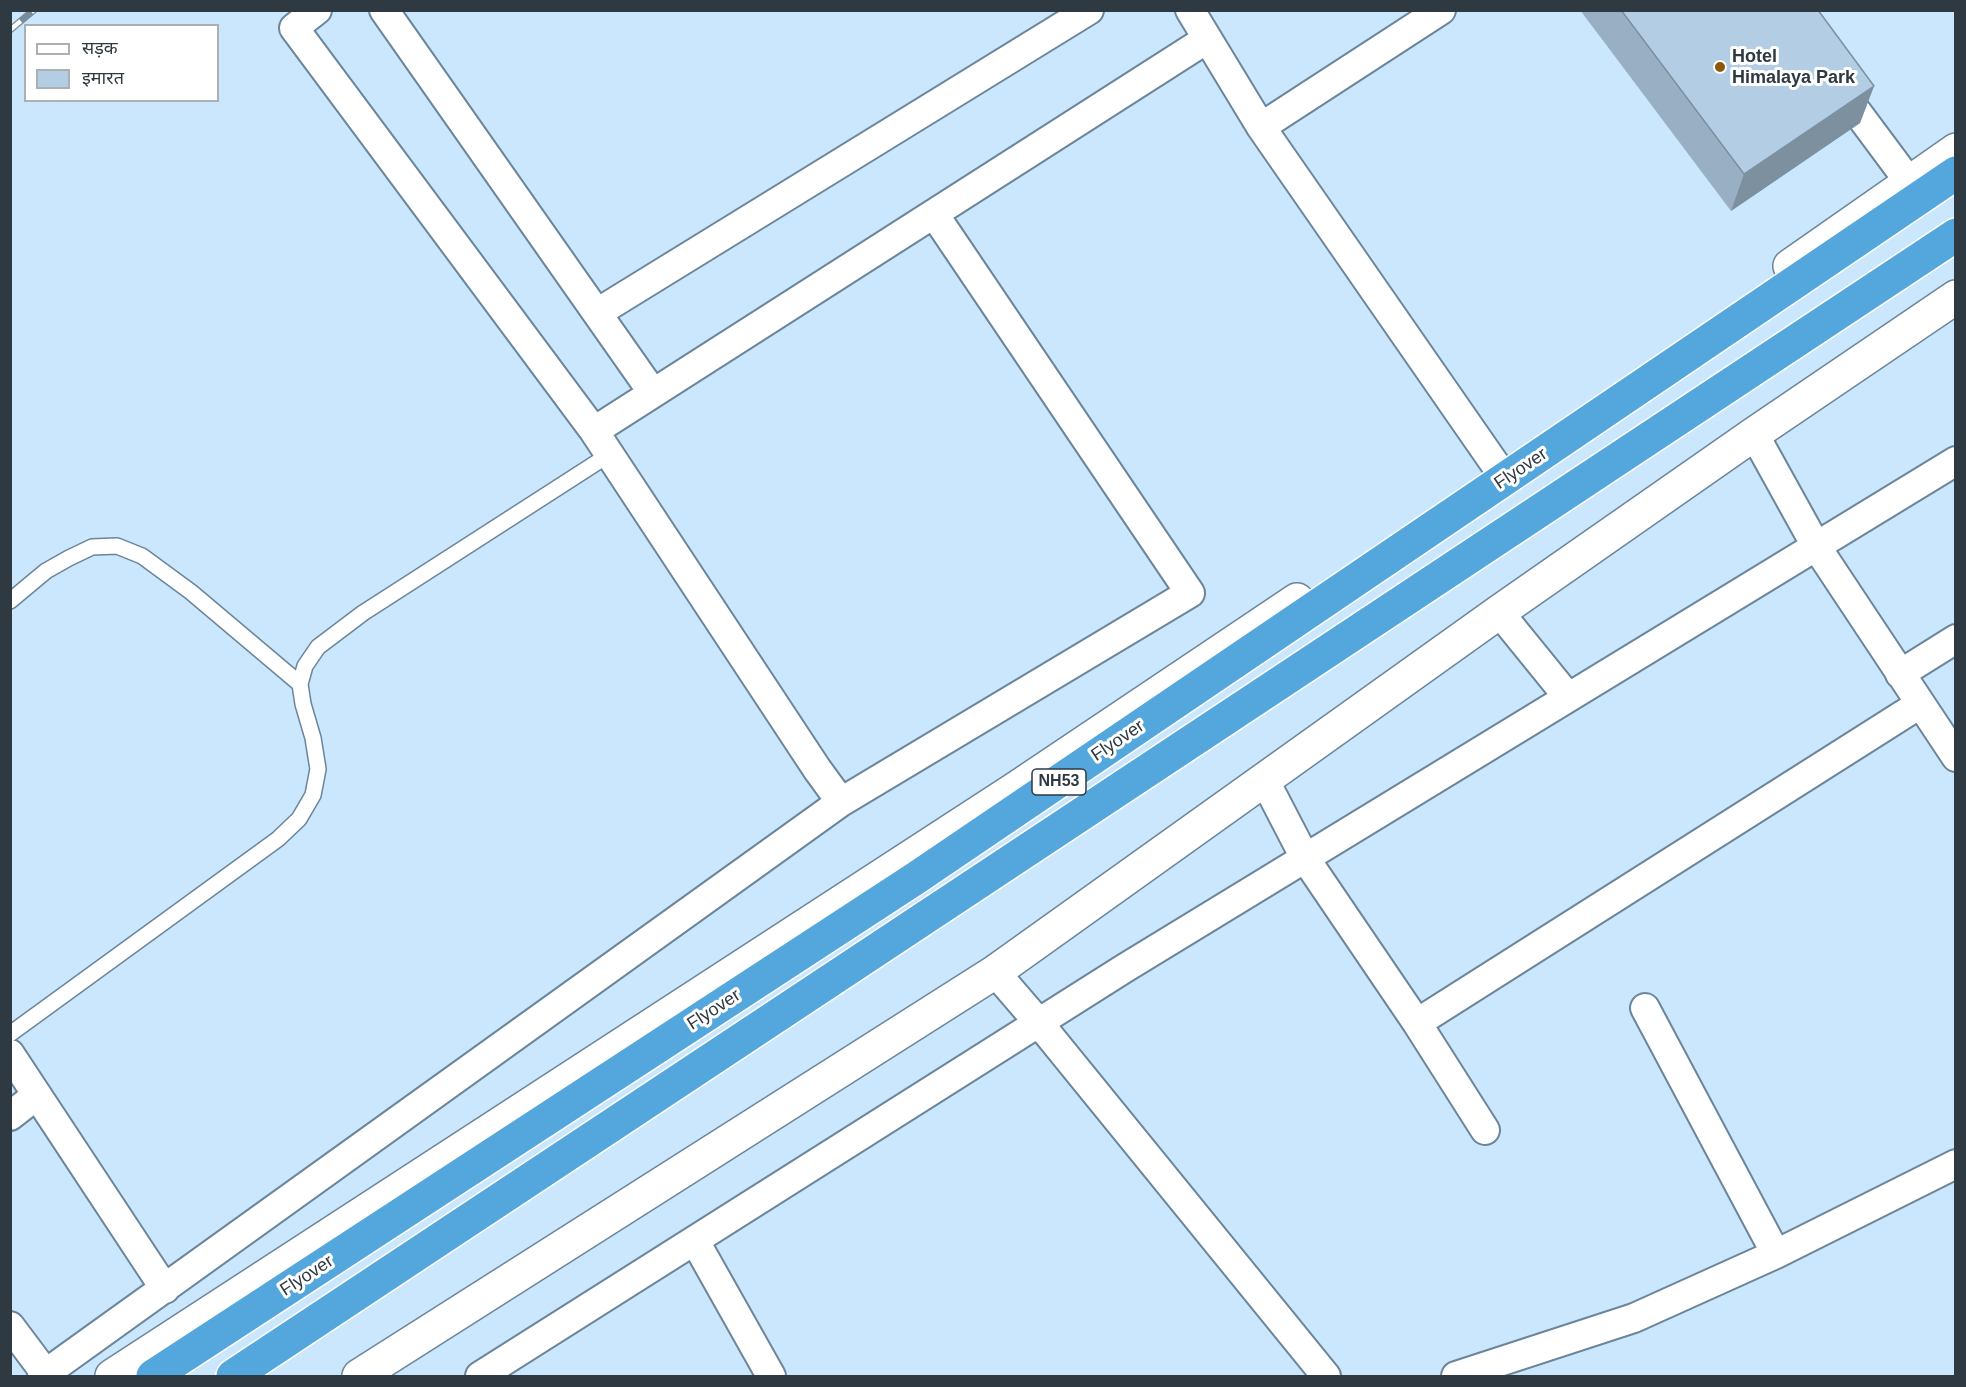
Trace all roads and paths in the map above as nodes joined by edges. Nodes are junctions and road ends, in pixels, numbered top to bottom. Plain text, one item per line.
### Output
1 (317, 10) edge
2 (384, 10) edge
3 (1089, 10) edge
4 (1442, 10) edge
5 (1192, 12) edge
6 (1207, 39) junction
7 (1824, 68) edge
8 (1261, 126) junction
9 (1956, 150) edge
10 (1956, 173) edge
11 (1910, 183) junction
12 (934, 214) junction
13 (1956, 235) edge
14 (1956, 297) edge
15 (597, 313) junction
16 (653, 393) junction
17 (594, 431) junction
18 (1754, 434) junction
19 (610, 454) junction
20 (1956, 461) edge
21 (1497, 466) junction
22 (1816, 546) junction
23 (10, 601) edge
24 (1499, 612) junction
25 (1956, 639) edge
26 (1900, 674) junction
27 (300, 684) junction
28 (1568, 698) junction
29 (1920, 704) junction
30 (1956, 757) edge
31 (1264, 779) junction
32 (841, 802) junction
33 (1305, 858) junction
34 (995, 972) junction
35 (1645, 1008) dead end
36 (1039, 1023) junction
37 (1418, 1023) junction
38 (10, 1035) edge
39 (10, 1054) edge
40 (37, 1095) junction
41 (10, 1116) edge
42 (1485, 1130) dead end
43 (1956, 1164) edge
44 (695, 1241) junction
45 (1776, 1254) junction
46 (165, 1289) junction
47 (10, 1326) edge
48 (44, 1375) edge
49 (112, 1377) edge
50 (153, 1377) edge
51 (233, 1377) edge
52 (359, 1377) edge
53 (480, 1377) edge
54 (771, 1377) edge
55 (1326, 1377) edge
56 (1456, 1377) edge

1 - 17 street
2 - 15 street
3 - 15 street
4 - 8 street
5 - 6 street
6 - 8 street
6 - 12 street
7 - 11 street
8 - 21 street
9 - 11 street
10 - 50 highway, Flyover / NH53
11 - 21 street
12 - 16 street
12 - 32 street
13 - 51 highway, NH53
14 - 18 street
15 - 16 street
16 - 17 street
17 - 19 street
18 - 22 street
18 - 24 street
19 - 27 lane
19 - 32 street
20 - 22 street
21 - 49 street
22 - 26 street
22 - 28 street
23 - 27 lane
24 - 28 street
24 - 31 street
25 - 26 street
26 - 29 street
27 - 38 lane
28 - 33 street
29 - 30 street
29 - 37 street
31 - 33 street
31 - 34 street
32 - 46 street
33 - 36 street
33 - 37 street
34 - 36 street
34 - 52 street
35 - 45 street
36 - 44 street
36 - 55 street
37 - 42 street
39 - 40 street
40 - 41 street
40 - 46 street
43 - 45 street
44 - 53 street
44 - 54 street
45 - 56 street
46 - 48 street
47 - 48 street

